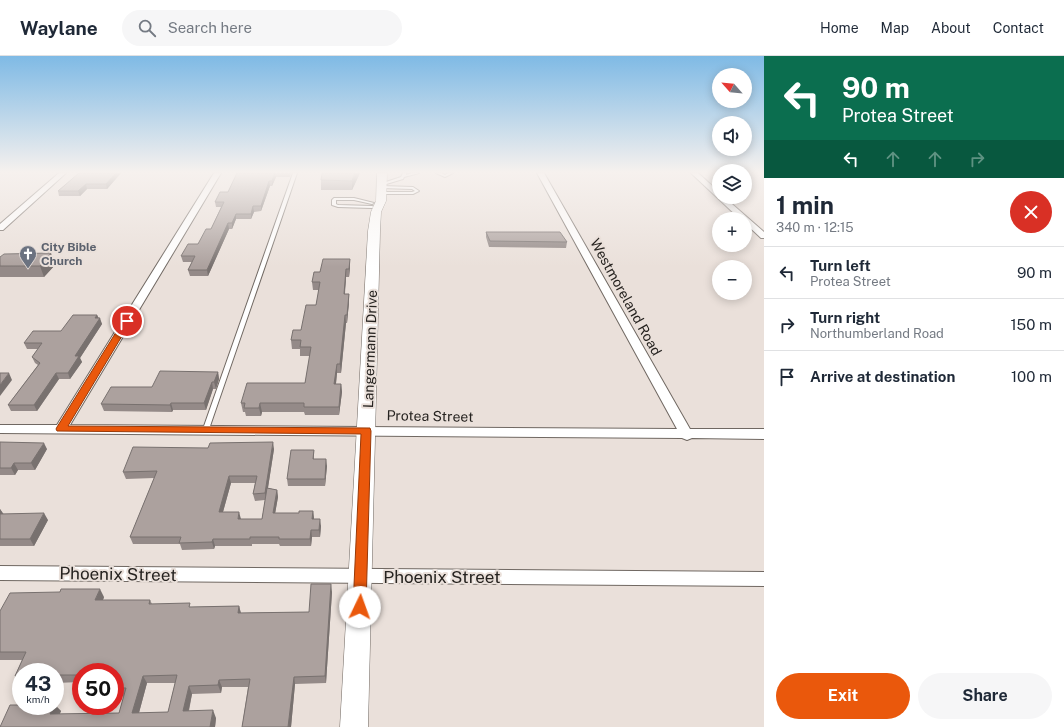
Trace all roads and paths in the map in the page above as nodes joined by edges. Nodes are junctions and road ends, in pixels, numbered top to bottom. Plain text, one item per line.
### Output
1 (27, 204) edge
2 (199, 204) edge
3 (284, 204) edge
4 (334, 204) edge
5 (366, 204) edge
6 (380, 204) edge
7 (558, 204) edge
8 (729, 204) edge
9 (373, 207) junction
10 (737, 212) edge
11 (752, 225) edge
12 (0, 228) edge
13 (764, 236) edge
14 (0, 429) edge
15 (61, 429) junction
16 (206, 430) junction
17 (366, 431) junction
18 (764, 434) edge
19 (687, 435) junction
20 (0, 572) edge
21 (361, 577) junction
22 (764, 579) edge
23 (354, 727) edge

1 - 12 street
2 - 15 street
3 - 16 lane
4 - 9 lane
5 - 9 lane
6 - 9 main road, Langermann Drive
7 - 19 street, Westmoreland Road
8 - 10 street
9 - 17 main road, Langermann Drive
11 - 13 street
14 - 15 street, Protea Street
15 - 16 street, Protea Street
16 - 17 street, Protea Street
17 - 19 street, Protea Street
17 - 21 main road, Langermann Drive
18 - 19 street, Protea Street
20 - 21 street, Phoenix Street
21 - 22 street, Phoenix Street
21 - 23 main road, Langermann Drive

